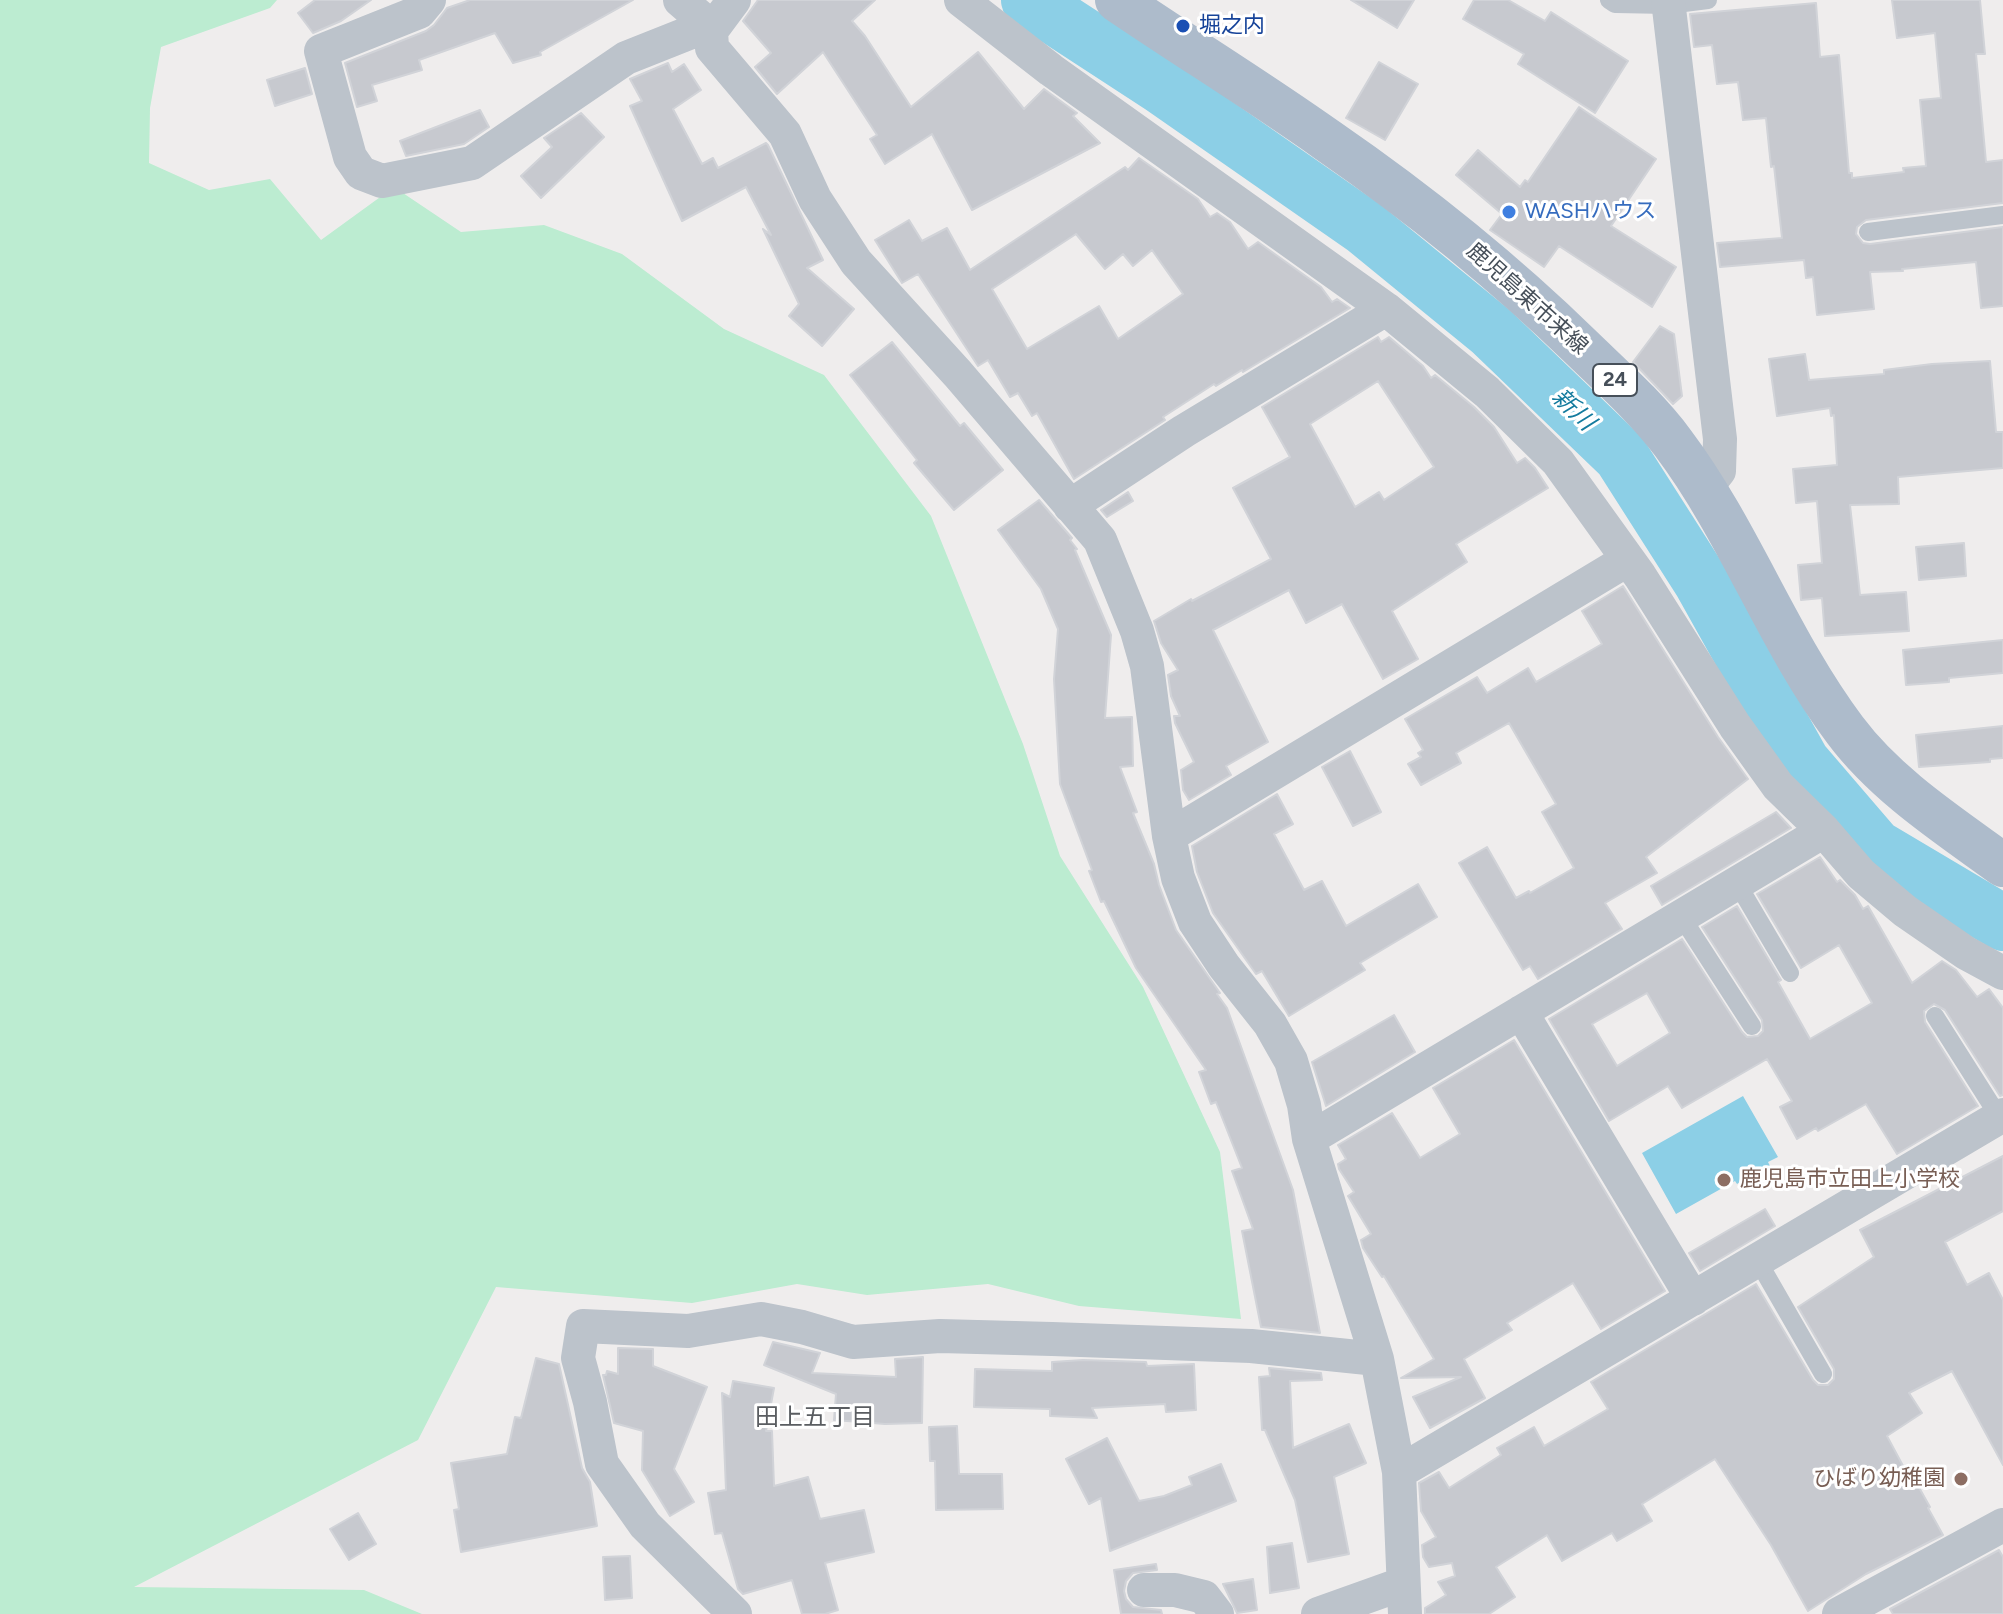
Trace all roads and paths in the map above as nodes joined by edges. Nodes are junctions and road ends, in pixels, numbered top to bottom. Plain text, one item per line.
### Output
1 (429, 0) edge
2 (680, 0) edge
3 (734, 0) edge
4 (961, 0) edge
5 (1117, 0) edge
6 (1609, 0) edge
7 (1708, 0) edge
8 (1668, 2) edge
9 (1165, 16) edge
10 (710, 28) junction
11 (2003, 215) edge
12 (1868, 232) dead end
13 (1386, 309) junction
14 (1704, 490) junction
15 (1070, 506) junction
16 (1627, 560) junction
17 (1824, 831) junction
18 (1169, 836) junction
19 (2003, 865) edge
20 (1737, 883) junction
21 (1681, 916) junction
22 (1790, 973) dead end
23 (2003, 973) edge
24 (1521, 1012) junction
25 (1935, 1016) dead end
26 (1752, 1026) dead end
27 (2001, 1116) edge
28 (1309, 1139) junction
29 (1758, 1261) junction
30 (1693, 1299) junction
31 (1377, 1359) junction
32 (1823, 1374) dead end
33 (1399, 1472) junction
34 (2003, 1525) edge
35 (1144, 1590) dead end
36 (1404, 1599) edge
37 (735, 1614) edge
38 (1217, 1614) edge
39 (1318, 1614) edge
40 (1839, 1614) edge

1 - 10 street
2 - 10 street
3 - 10 street
4 - 13 street
5 - 9 main road, 鹿児島東市来線 / 24
6 - 8 lane
7 - 8 lane
8 - 14 street
9 - 14 main road, 鹿児島東市来線 / 24
10 - 15 street
11 - 12 lane
13 - 15 street
13 - 16 street
14 - 19 main road, 鹿児島東市来線 / 24
15 - 18 street
16 - 17 street
16 - 18 street
17 - 20 street
17 - 23 street
18 - 28 street
20 - 21 street
20 - 22 lane
21 - 24 street
21 - 26 lane
24 - 28 street
24 - 30 street
25 - 27 lane
27 - 29 street
28 - 31 street
29 - 30 street
29 - 32 lane
30 - 33 street
31 - 33 street
31 - 37 street
33 - 36 street
34 - 40 street
35 - 38 street
36 - 39 street

